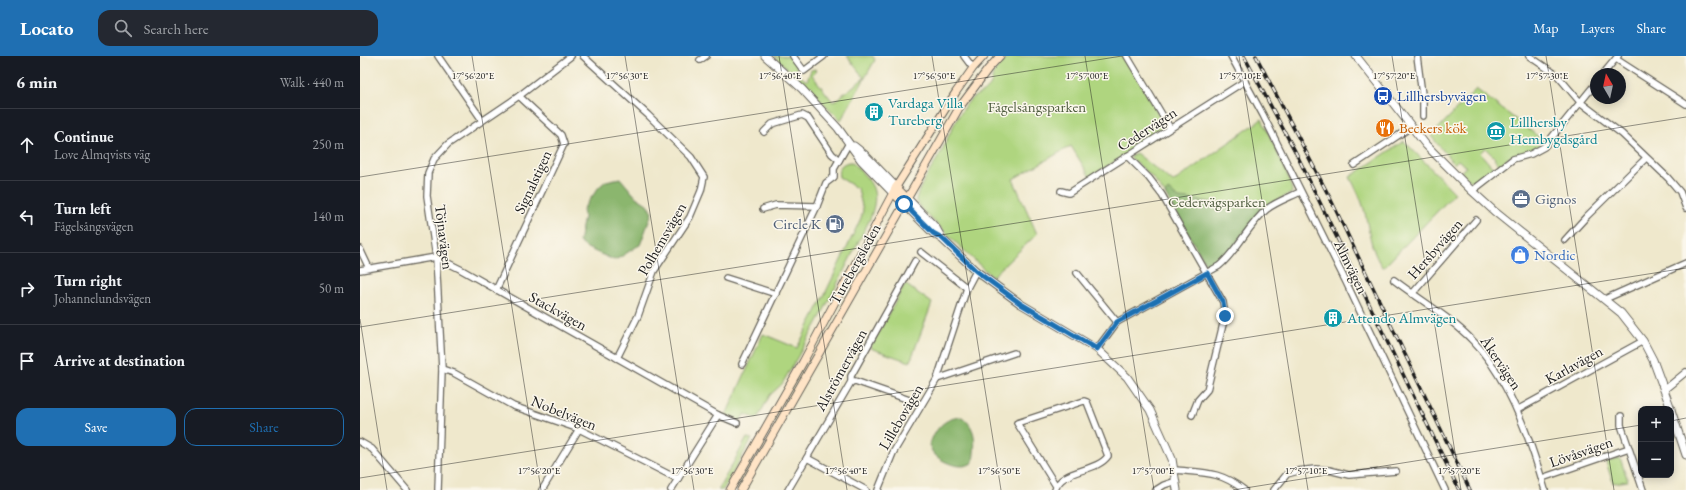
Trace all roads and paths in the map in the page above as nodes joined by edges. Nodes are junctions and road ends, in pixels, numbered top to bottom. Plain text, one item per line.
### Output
1 (438, 56) edge
2 (571, 56) edge
3 (583, 56) edge
4 (706, 56) edge
5 (765, 56) edge
6 (793, 56) edge
7 (824, 56) edge
8 (964, 56) edge
9 (1000, 56) edge
10 (1127, 56) edge
11 (1231, 56) edge
12 (1356, 56) edge
13 (1417, 56) edge
14 (1529, 56) edge
15 (981, 57) edge
16 (1617, 57) edge
17 (700, 60) dead end
18 (973, 68) junction
19 (1608, 68) edge
20 (988, 69) junction
21 (982, 76) junction
22 (1245, 81) junction
23 (1590, 90) edge
24 (518, 96) junction
25 (1580, 102) junction
26 (1686, 104) edge
27 (1423, 116) dead end
28 (482, 120) junction
29 (1411, 127) junction
30 (1170, 128) junction
31 (764, 132) dead end
32 (849, 143) junction
33 (1127, 156) junction
34 (1646, 158) junction
35 (839, 160) junction
36 (1354, 165) dead end
37 (895, 190) junction
38 (1061, 191) dead end
39 (1472, 191) junction
40 (1300, 192) junction
41 (906, 201) junction
42 (817, 206) junction
43 (1686, 208) edge
44 (763, 209) dead end
45 (1476, 220) dead end
46 (1564, 240) dead end
47 (360, 249) edge
48 (921, 252) dead end
49 (436, 257) junction
50 (915, 261) dead end
51 (1686, 263) edge
52 (369, 268) junction
53 (360, 270) edge
54 (976, 271) junction
55 (1077, 273) dead end
56 (1207, 273) junction
57 (726, 278) dead end
58 (1394, 280) dead end
59 (967, 288) junction
60 (496, 290) junction
61 (776, 294) junction
62 (1412, 294) junction
63 (1605, 299) junction
64 (1117, 322) junction
65 (1643, 341) junction
66 (1097, 349) junction
67 (1014, 353) dead end
68 (617, 358) junction
69 (742, 364) dead end
70 (442, 369) junction
71 (1686, 372) edge
72 (937, 379) junction
73 (851, 382) junction
74 (1664, 390) junction
75 (921, 404) junction
76 (1670, 406) edge
77 (1517, 410) junction
78 (718, 415) junction
79 (1192, 415) dead end
80 (1621, 416) dead end
81 (1674, 419) edge
82 (737, 423) dead end
83 (579, 429) junction
84 (360, 442) edge
85 (1628, 448) junction
86 (1686, 455) edge
87 (807, 458) junction
88 (1175, 470) junction
89 (1396, 471) dead end
90 (1542, 478) junction
91 (678, 479) junction
92 (1176, 481) junction
93 (1055, 488) edge
94 (407, 490) edge
95 (438, 490) edge
96 (542, 490) edge
97 (671, 490) edge
98 (730, 490) edge
99 (742, 490) edge
100 (788, 490) edge
101 (866, 490) edge
102 (878, 490) edge
103 (1156, 490) edge
104 (1177, 490) edge
105 (1244, 490) edge
106 (1274, 490) edge
107 (1445, 490) edge
108 (1545, 490) edge
109 (1643, 490) edge

1 - 28 street
2 - 24 street, Töjnavägen
3 - 68 street, Polhemsvägen
4 - 17 street
5 - 32 street
6 - 7 street
8 - 18 street
9 - 20 main road, Turebergsleden
10 - 30 street
11 - 22 street, Almvägen
12 - 29 street
13 - 27 street
14 - 25 street
15 - 18 main road, Turebergsleden
15 - 20 main road
16 - 19 street
16 - 26 street
18 - 21 main road
18 - 37 main road, Turebergsleden
20 - 21 main road, Turebergsleden
21 - 41 main road, Turebergsleden
22 - 30 street, Cedervägen
22 - 40 street, Almvägen
23 - 25 street
24 - 28 street, Töjnavägen
24 - 60 street, Signalstigen
25 - 34 street
25 - 39 street
28 - 49 street, Töjnavägen
29 - 36 street
29 - 39 street
30 - 33 street, Cedervägen
31 - 35 street
32 - 35 street
32 - 37 street
33 - 38 street, Cedervägen
33 - 56 street
34 - 43 street
34 - 46 street
35 - 42 street
37 - 41 main road
37 - 98 main road, Turebergsleden
39 - 63 street
40 - 56 street
40 - 107 street, Almvägen
41 - 54 street
41 - 99 main road, Turebergsleden
42 - 44 street
42 - 61 street
45 - 62 street, Hersbyvägen
47 - 52 street
48 - 59 street
49 - 52 street
49 - 60 street, Stackvägen
49 - 70 street, Töjnavägen
50 - 73 street, Alströmervägen
51 - 63 street
52 - 53 street
54 - 59 street, Lillebovägen
54 - 66 street
55 - 64 street
56 - 64 street
56 - 79 street
57 - 61 street
58 - 62 street, Åkervägen
59 - 72 street, Lillebovägen
60 - 68 street, Stackvägen
61 - 69 street
62 - 77 street, Åkervägen
63 - 65 street
64 - 66 street
65 - 74 street
65 - 77 street, Karlavägen
66 - 88 street
67 - 72 street, Lillebovägen
68 - 78 street, Stackvägen
70 - 83 street, Nobelvägen
70 - 95 street, Töjnavägen
71 - 74 street
72 - 75 street, Lillebovägen
73 - 75 street
73 - 87 street, Alströmervägen
74 - 76 street
75 - 102 street, Lillebovägen
77 - 90 street, Åkervägen
78 - 82 street, Stackvägen
78 - 91 street
80 - 85 street, Lövåsvägen
81 - 86 street
83 - 91 street, Nobelvägen
83 - 96 street
84 - 94 street
85 - 90 street, Lövåsvägen
85 - 109 street, Lövåsvägen
87 - 100 street, Alströmervägen
87 - 101 street
88 - 92 street
88 - 105 street
89 - 106 street
90 - 108 street, Åkervägen
91 - 97 street
92 - 103 street
92 - 104 street
93 - 93 street

